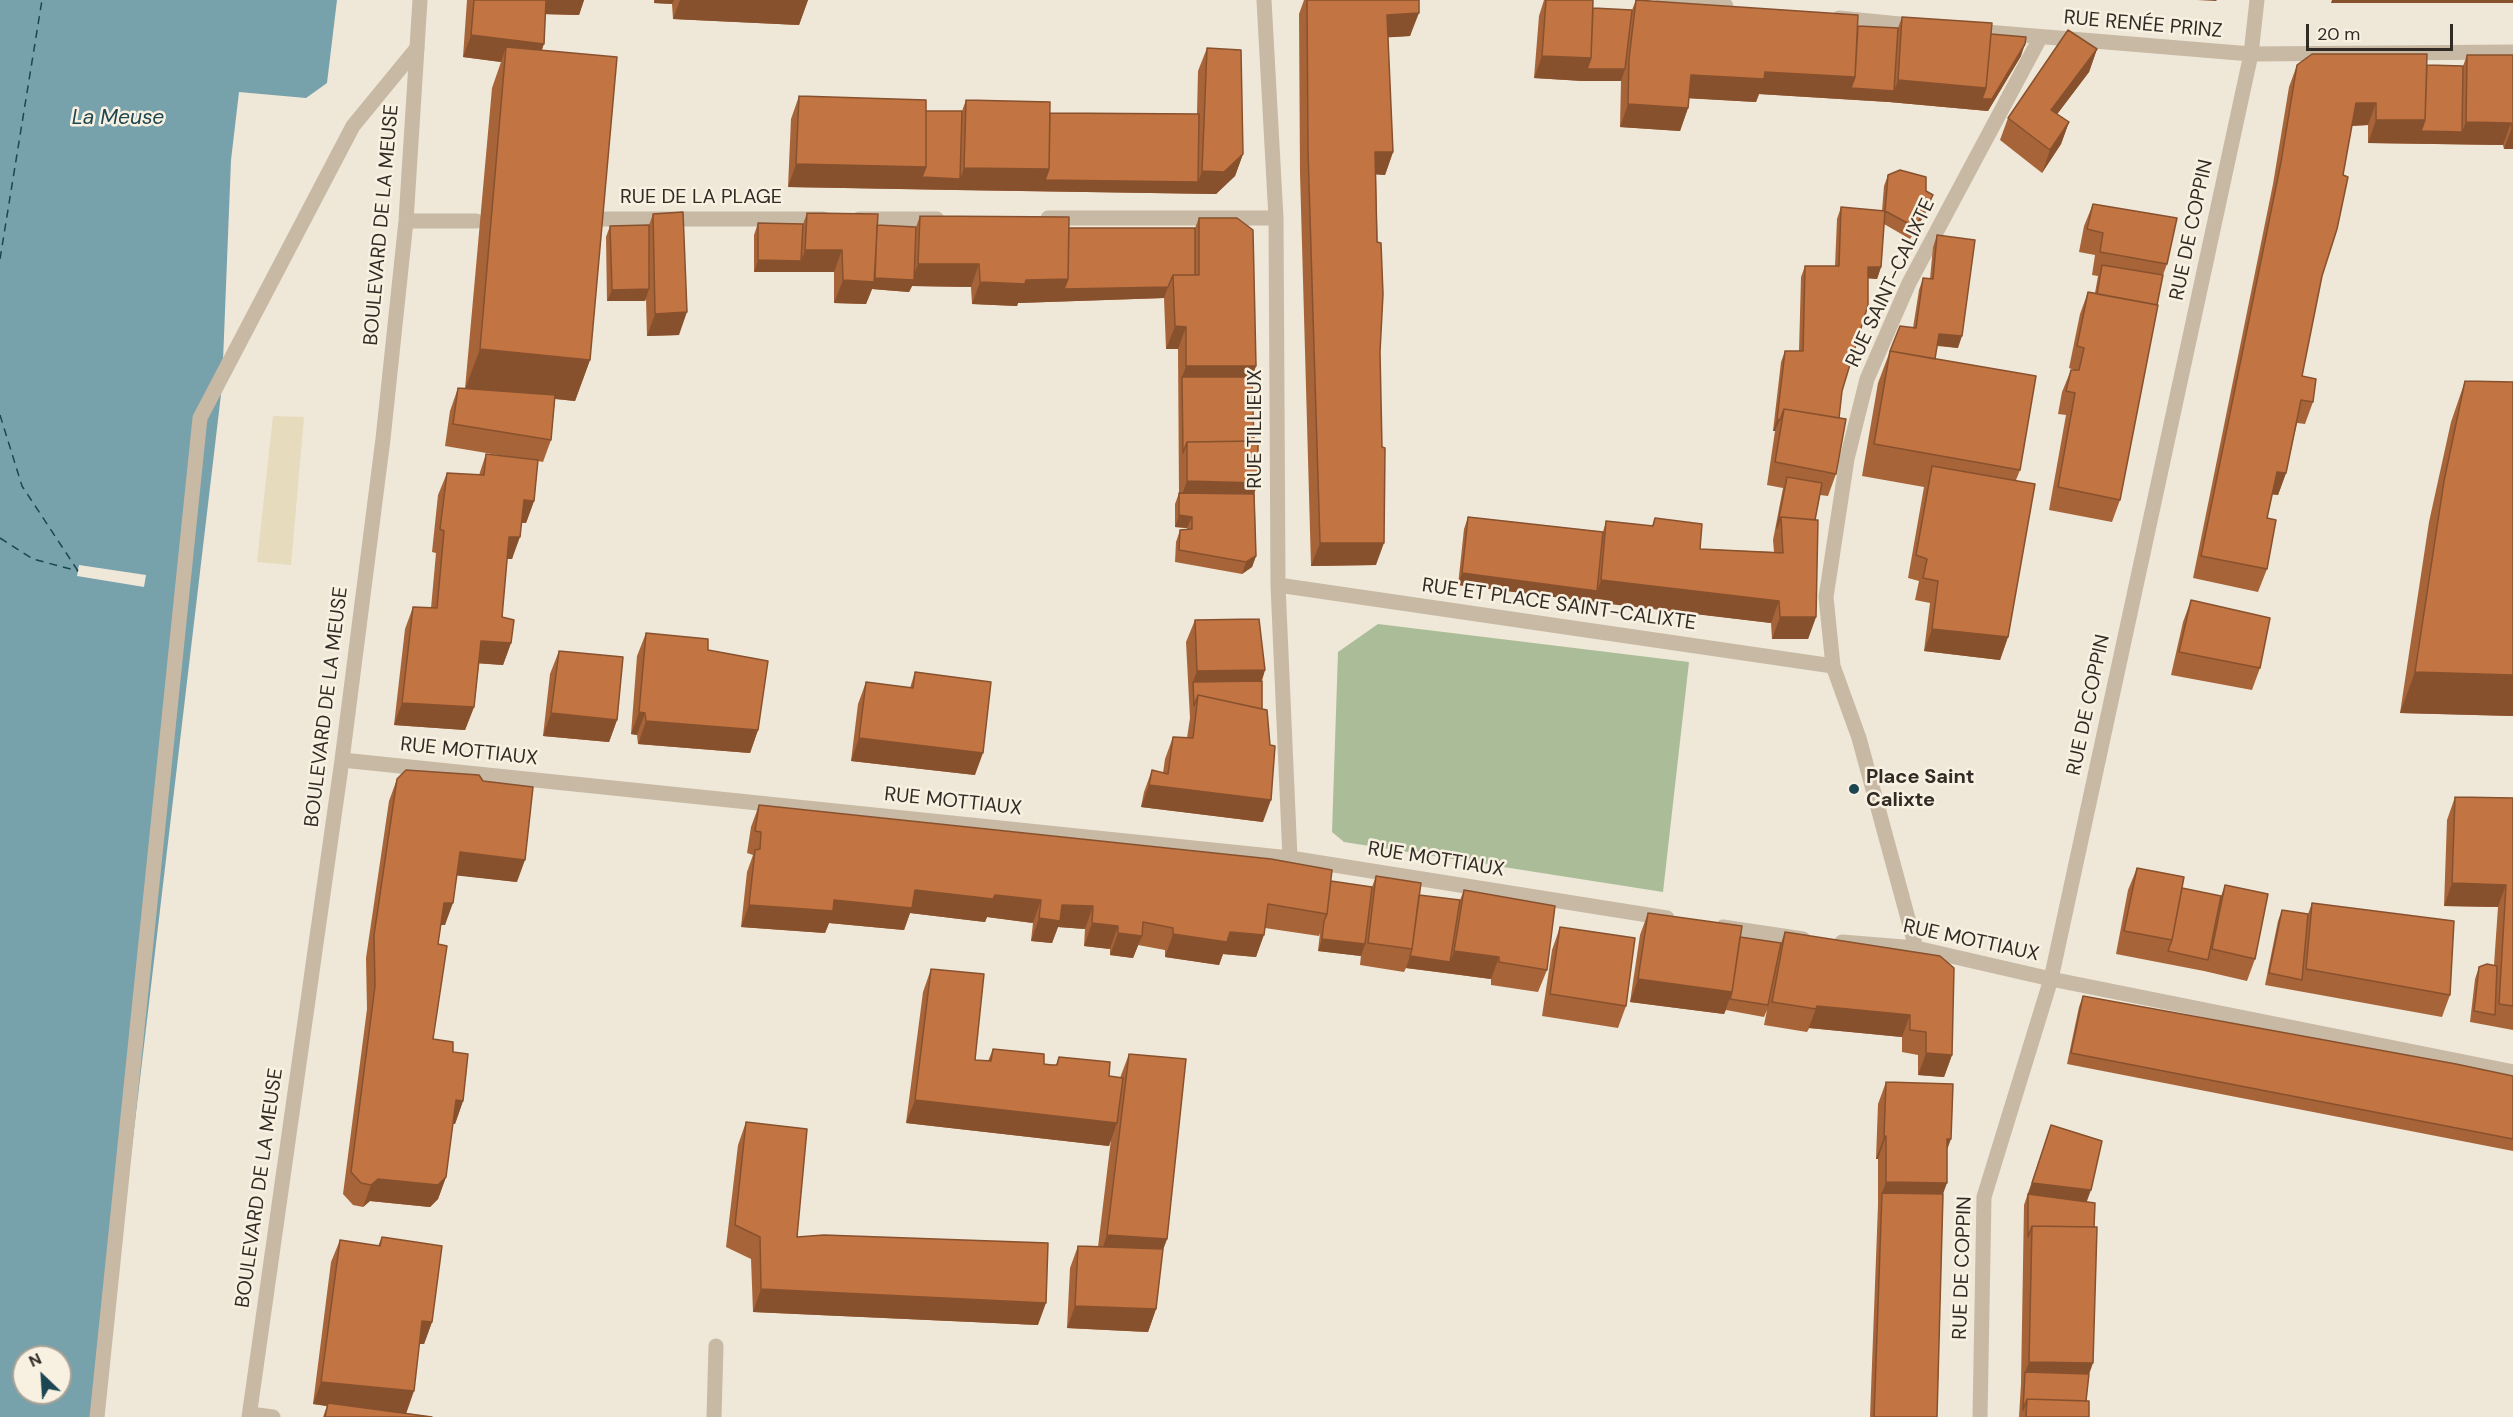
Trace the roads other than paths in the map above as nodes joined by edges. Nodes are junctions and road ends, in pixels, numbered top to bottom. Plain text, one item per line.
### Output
1 (420, 0) edge
2 (1264, 0) edge
3 (1663, 0) edge
4 (2257, 0) edge
5 (1746, 8) edge
6 (1828, 16) edge
7 (1934, 27) edge
8 (1958, 29) edge
9 (2040, 38) junction
10 (417, 48) junction
11 (2513, 52) edge
12 (2251, 54) junction
13 (1276, 218) junction
14 (594, 219) edge
15 (953, 219) edge
16 (1037, 219) edge
17 (406, 220) junction
18 (476, 221) dead end
19 (1278, 585) junction
20 (1833, 666) junction
21 (342, 760) junction
22 (1290, 858) junction
23 (1688, 921) edge
24 (1711, 925) edge
25 (1916, 948) junction
26 (2050, 979) junction
27 (2513, 1072) edge
28 (716, 1346) dead end
29 (250, 1415) edge
30 (97, 1417) edge
31 (273, 1417) edge
32 (714, 1417) edge
33 (1980, 1417) edge

1 - 10 street, BOULEVARD DE LA MEUSE
2 - 13 street, RUE TILLIEUX
3 - 5 street
4 - 12 street, RUE DE COPPIN
6 - 7 street
8 - 9 street, RUE RENÉE PRINZ
9 - 12 street, RUE RENÉE PRINZ
9 - 20 street, RUE SAINT-CALIXTE
10 - 17 street, BOULEVARD DE LA MEUSE
10 - 30 street
11 - 12 street, RUE RENÉE PRINZ
12 - 26 street, RUE DE COPPIN
13 - 16 street
13 - 19 street, RUE TILLIEUX
14 - 15 street, RUE DE LA PLAGE
17 - 18 street
17 - 21 street, BOULEVARD DE LA MEUSE
19 - 20 street, RUE ET PLACE SAINT-CALIXTE
19 - 22 street, RUE TILLIEUX
20 - 25 street, RUE SAINT-CALIXTE
21 - 22 street, RUE MOTTIAUX
21 - 29 street, BOULEVARD DE LA MEUSE
22 - 23 street, RUE MOTTIAUX
24 - 25 street, RUE MOTTIAUX
25 - 26 street, RUE MOTTIAUX
26 - 27 street, RUE MOTTIAUX
26 - 33 street, RUE DE COPPIN
28 - 32 street
29 - 31 street

